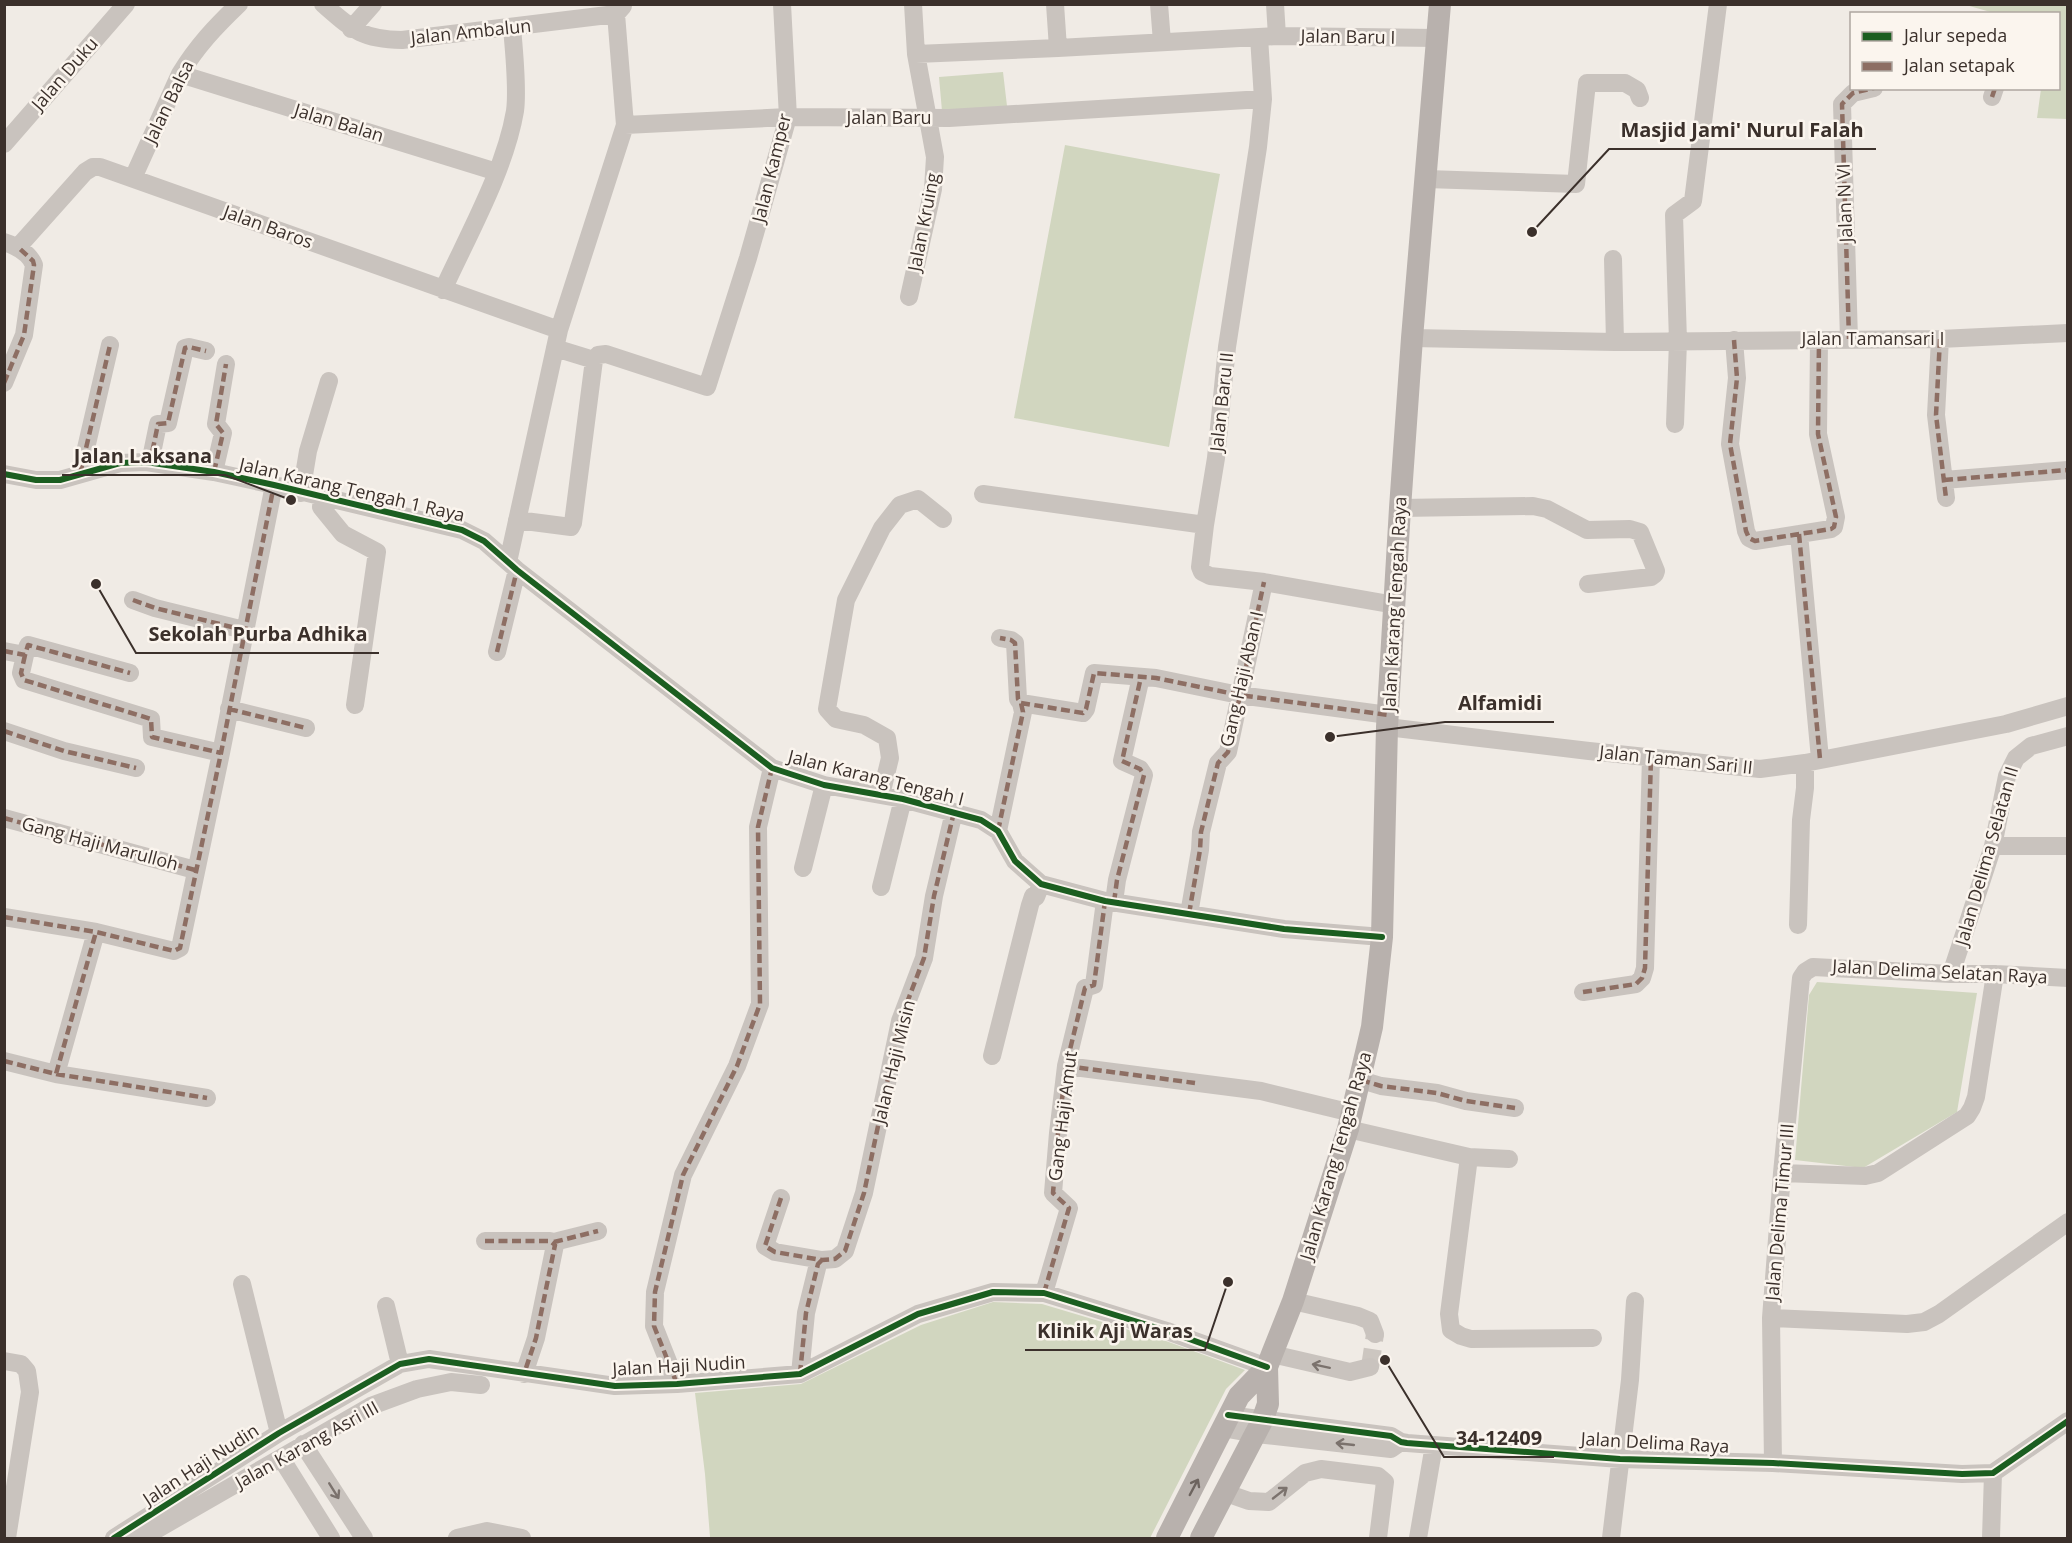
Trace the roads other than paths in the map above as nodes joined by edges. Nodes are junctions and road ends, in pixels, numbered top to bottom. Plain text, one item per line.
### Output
1 (126, 4) edge
2 (239, 4) edge
3 (323, 4) edge
4 (373, 4) edge
5 (782, 4) edge
6 (913, 4) edge
7 (1056, 4) edge
8 (1159, 4) edge
9 (1275, 4) edge
10 (1440, 4) edge
11 (1718, 4) edge
12 (620, 9) edge
13 (512, 28) junction
14 (351, 29) junction
15 (1268, 36) junction
16 (1436, 38) junction
17 (1162, 42) junction
18 (1058, 48) junction
19 (916, 54) junction
20 (180, 74) junction
21 (1865, 90) edge
22 (1640, 98) dead end
23 (1263, 99) junction
24 (788, 117) junction
25 (929, 118) junction
26 (625, 125) junction
27 (4, 144) edge
28 (497, 172) junction
29 (133, 178) junction
30 (1426, 179) junction
31 (11, 245) edge
32 (1613, 259) dead end
33 (444, 290) junction
34 (909, 297) dead end
35 (2067, 333) edge
36 (1412, 338) junction
37 (557, 339) junction
38 (1849, 339) junction
39 (1940, 339) junction
40 (1734, 340) junction
41 (1819, 340) junction
42 (1678, 341) junction
43 (1615, 342) junction
44 (110, 345) dead end
45 (206, 351) dead end
46 (594, 360) junction
47 (226, 364) dead end
48 (329, 381) dead end
49 (4, 383) edge
50 (1675, 424) dead end
51 (146, 462) junction
52 (2067, 471) edge
53 (214, 472) junction
54 (4, 474) edge
55 (80, 474) junction
56 (274, 485) junction
57 (301, 493) junction
58 (983, 494) dead end
59 (322, 498) junction
60 (1400, 508) junction
61 (943, 519) dead end
62 (517, 520) junction
63 (1205, 525) junction
64 (1798, 534) junction
65 (512, 566) junction
66 (1263, 582) junction
67 (1588, 584) dead end
68 (133, 600) dead end
69 (1395, 604) junction
70 (244, 630) junction
71 (1000, 638) dead end
72 (4, 651) edge
73 (498, 652) dead end
74 (25, 655) junction
75 (130, 673) dead end
76 (1141, 677) junction
77 (1239, 695) junction
78 (1021, 703) junction
79 (355, 705) dead end
80 (2067, 706) edge
81 (229, 709) junction
82 (1388, 721) junction
83 (306, 728) dead end
84 (4, 731) edge
85 (2067, 736) edge
86 (221, 753) junction
87 (1652, 758) junction
88 (1812, 761) junction
89 (136, 768) dead end
90 (772, 768) junction
91 (824, 785) junction
92 (881, 795) junction
93 (903, 799) junction
94 (954, 812) junction
95 (4, 818) edge
96 (998, 831) junction
97 (1993, 846) junction
98 (2067, 846) edge
99 (803, 867) dead end
100 (195, 870) junction
101 (1041, 884) junction
102 (881, 887) dead end
103 (1110, 901) junction
104 (1189, 914) junction
105 (4, 917) edge
106 (1798, 925) dead end
107 (96, 932) junction
108 (1382, 938) junction
109 (1813, 967) joint
110 (1951, 974) junction
111 (1995, 974) junction
112 (2067, 978) edge
113 (1583, 992) dead end
114 (992, 1056) dead end
115 (4, 1061) edge
116 (1066, 1065) junction
117 (56, 1074) junction
118 (1361, 1080) junction
119 (207, 1098) dead end
120 (1515, 1108) dead end
121 (1350, 1121) junction
122 (1469, 1157) junction
123 (1509, 1159) dead end
124 (1782, 1173) junction
125 (781, 1198) dead end
126 (2067, 1222) edge
127 (598, 1231) dead end
128 (485, 1241) dead end
129 (554, 1242) junction
130 (822, 1260) junction
131 (242, 1284) dead end
132 (1044, 1293) junction
133 (1293, 1301) junction
134 (1635, 1301) dead end
135 (386, 1306) dead end
136 (1771, 1318) junction
137 (1375, 1334) dead end
138 (1593, 1338) dead end
139 (4, 1361) edge
140 (1270, 1361) junction
141 (400, 1364) junction
142 (1370, 1367) dead end
143 (524, 1374) junction
144 (800, 1374) junction
145 (677, 1384) junction
146 (481, 1385) dead end
147 (1225, 1421) junction
148 (2067, 1421) edge
149 (1259, 1427) junction
150 (279, 1433) junction
151 (1416, 1443) junction
152 (303, 1444) junction
153 (13, 1450) edge
154 (281, 1458) junction
155 (1620, 1458) junction
156 (1773, 1463) junction
157 (1993, 1473) junction
158 (1226, 1493) junction
159 (146, 1538) edge
160 (7, 1539) edge
161 (114, 1539) edge
162 (331, 1539) edge
163 (364, 1539) edge
164 (457, 1539) edge
165 (522, 1539) edge
166 (1167, 1539) edge
167 (1201, 1539) edge
168 (1378, 1539) edge
169 (1419, 1539) edge
170 (1611, 1539) edge
171 (1991, 1539) edge

1 - 27 street, Jalan Duku
2 - 20 street, Jalan Balsa
3 - 14 street, Jalan Ambalun
4 - 14 street
5 - 24 street, Jalan Kamper
6 - 19 street, Jalan Kruing
7 - 18 street
8 - 17 street
9 - 15 street, Jalan Baru II
10 - 16 main road, Jalan Karang Tengah Raya
11 - 42 street
12 - 13 street, Jalan Ambalun
12 - 26 street
13 - 14 street, Jalan Ambalun
13 - 28 street
15 - 16 street, Jalan Baru I
15 - 17 street, Jalan Baru I
15 - 23 street, Jalan Baru II
16 - 30 main road, Jalan Karang Tengah Raya
17 - 18 street, Jalan Baru I
18 - 19 street, Jalan Baru I
19 - 25 street, Jalan Kruing
20 - 28 street, Jalan Balan
20 - 29 street, Jalan Balsa
21 - 38 street, Jalan N VI
22 - 30 street
23 - 25 street, Jalan Baru
23 - 63 street, Jalan Baru II
24 - 25 street, Jalan Baru
24 - 26 street, Jalan Baru
24 - 46 street, Jalan Kamper
25 - 34 street, Jalan Kruing
26 - 37 street
28 - 33 street
29 - 31 street, Jalan Baros
29 - 33 street, Jalan Baros
30 - 36 main road, Jalan Karang Tengah Raya
31 - 49 street
32 - 43 street
33 - 37 street, Jalan Baros
35 - 39 street, Jalan Tamansari I
36 - 43 street, Jalan Tamansari I
36 - 60 main road, Jalan Karang Tengah Raya
37 - 46 street, Jalan Baros
37 - 62 street
38 - 39 street, Jalan Tamansari I
38 - 41 street, Jalan Tamansari I
39 - 52 street
40 - 41 street, Jalan Tamansari I
40 - 42 street, Jalan Tamansari I
40 - 64 street
41 - 64 street
42 - 43 street, Jalan Tamansari I
42 - 50 street
44 - 55 street
45 - 51 street
46 - 62 street
47 - 53 street
48 - 57 street
51 - 53 street, Jalan Karang Tengah 1 Raya
51 - 55 street, Jalan Karang Tengah 1 Raya
53 - 56 street, Jalan Karang Tengah 1 Raya
54 - 55 street, Jalan Karang Tengah 1 Raya
56 - 57 street, Jalan Karang Tengah 1 Raya
56 - 70 street
57 - 59 street, Jalan Karang Tengah 1 Raya
58 - 63 street
59 - 65 street, Jalan Karang Tengah 1 Raya
59 - 79 street
60 - 67 street
60 - 69 main road, Jalan Karang Tengah Raya
61 - 92 street
62 - 65 street
63 - 66 street, Jalan Baru II
64 - 88 street
65 - 73 street
65 - 90 street, Jalan Karang Tengah I
66 - 69 street, Jalan Baru II
66 - 77 street, Gang Haji Aban I
68 - 70 street
69 - 82 main road, Jalan Karang Tengah Raya
70 - 81 street
71 - 78 street
72 - 74 street
74 - 75 street
74 - 86 street
76 - 77 street, Jalan Taman Sari II
76 - 78 street, Jalan Taman Sari II
76 - 103 street
77 - 82 street, Jalan Taman Sari II
77 - 104 street, Gang Haji Aban I
78 - 96 street
80 - 88 street, Jalan Taman Sari II
81 - 83 street
81 - 86 street
82 - 87 street, Jalan Taman Sari II
82 - 108 main road, Jalan Karang Tengah Raya
84 - 89 street
85 - 97 street, Jalan Delima Selatan II
86 - 100 street
87 - 88 street, Jalan Taman Sari II
87 - 113 street
88 - 106 street
90 - 91 street, Jalan Karang Tengah I
90 - 145 street
91 - 92 street, Jalan Karang Tengah I
91 - 99 street
92 - 93 street, Jalan Karang Tengah I
93 - 94 street, Jalan Karang Tengah I
93 - 102 street
94 - 96 street, Jalan Karang Tengah I
94 - 130 street, Jalan Haji Misin
95 - 100 street, Gang Haji Marulloh
96 - 101 street
97 - 98 street
97 - 110 street, Jalan Delima Selatan II
100 - 107 street
101 - 103 street
101 - 114 street
103 - 104 street
103 - 116 street, Gang Haji Amut
104 - 108 street
105 - 107 street
107 - 117 street
108 - 118 main road, Jalan Karang Tengah Raya
109 - 110 street, Jalan Delima Selatan Raya
109 - 124 street, Jalan Delima Timur III
110 - 111 street, Jalan Delima Selatan Raya
111 - 112 street, Jalan Delima Selatan Raya
111 - 124 street
115 - 117 street
116 - 121 street
116 - 132 street, Gang Haji Amut
117 - 119 street
118 - 120 street
118 - 121 main road, Jalan Karang Tengah Raya
121 - 122 street
121 - 133 main road, Jalan Karang Tengah Raya
122 - 123 street
122 - 138 street
124 - 136 street, Jalan Delima Timur III
125 - 130 street
126 - 136 street
127 - 129 street
128 - 129 street
129 - 143 street
130 - 144 street
131 - 150 street
132 - 140 street, Jalan Haji Nudin
132 - 144 street, Jalan Haji Nudin
133 - 137 street
133 - 140 main road, Jalan Karang Tengah Raya
134 - 155 street
135 - 141 street
136 - 156 street, Jalan Delima Timur III
139 - 153 street
142 -> 140 street, Jalan Haji Nudin
140 - 147 main road, Jalan Karang Tengah Raya
140 - 149 main road, Jalan Karang Tengah Raya
141 - 143 street, Jalan Haji Nudin
141 - 150 street, Jalan Haji Nudin
143 - 145 street, Jalan Haji Nudin
144 - 145 street, Jalan Haji Nudin
146 - 152 street, Jalan Karang Asri III
147 - 149 street, Jalan Delima Raya
166 -> 147 main road, Jalan Karang Tengah Raya
148 - 157 street
149 - 151 street, Jalan Delima Raya
149 - 158 main road, Jalan Karang Tengah Raya
150 - 161 street, Jalan Haji Nudin
151 - 155 street, Jalan Delima Raya
151 - 169 street
152 - 154 street, Jalan Karang Asri III
152 -> 163 street
153 - 160 street
154 - 159 street, Jalan Karang Asri III
154 - 162 street
155 - 156 street, Jalan Delima Raya
155 - 170 street
156 - 157 street, Jalan Delima Raya
157 - 171 street
158 - 167 main road, Jalan Karang Tengah Raya
158 -> 168 street
164 - 165 street

